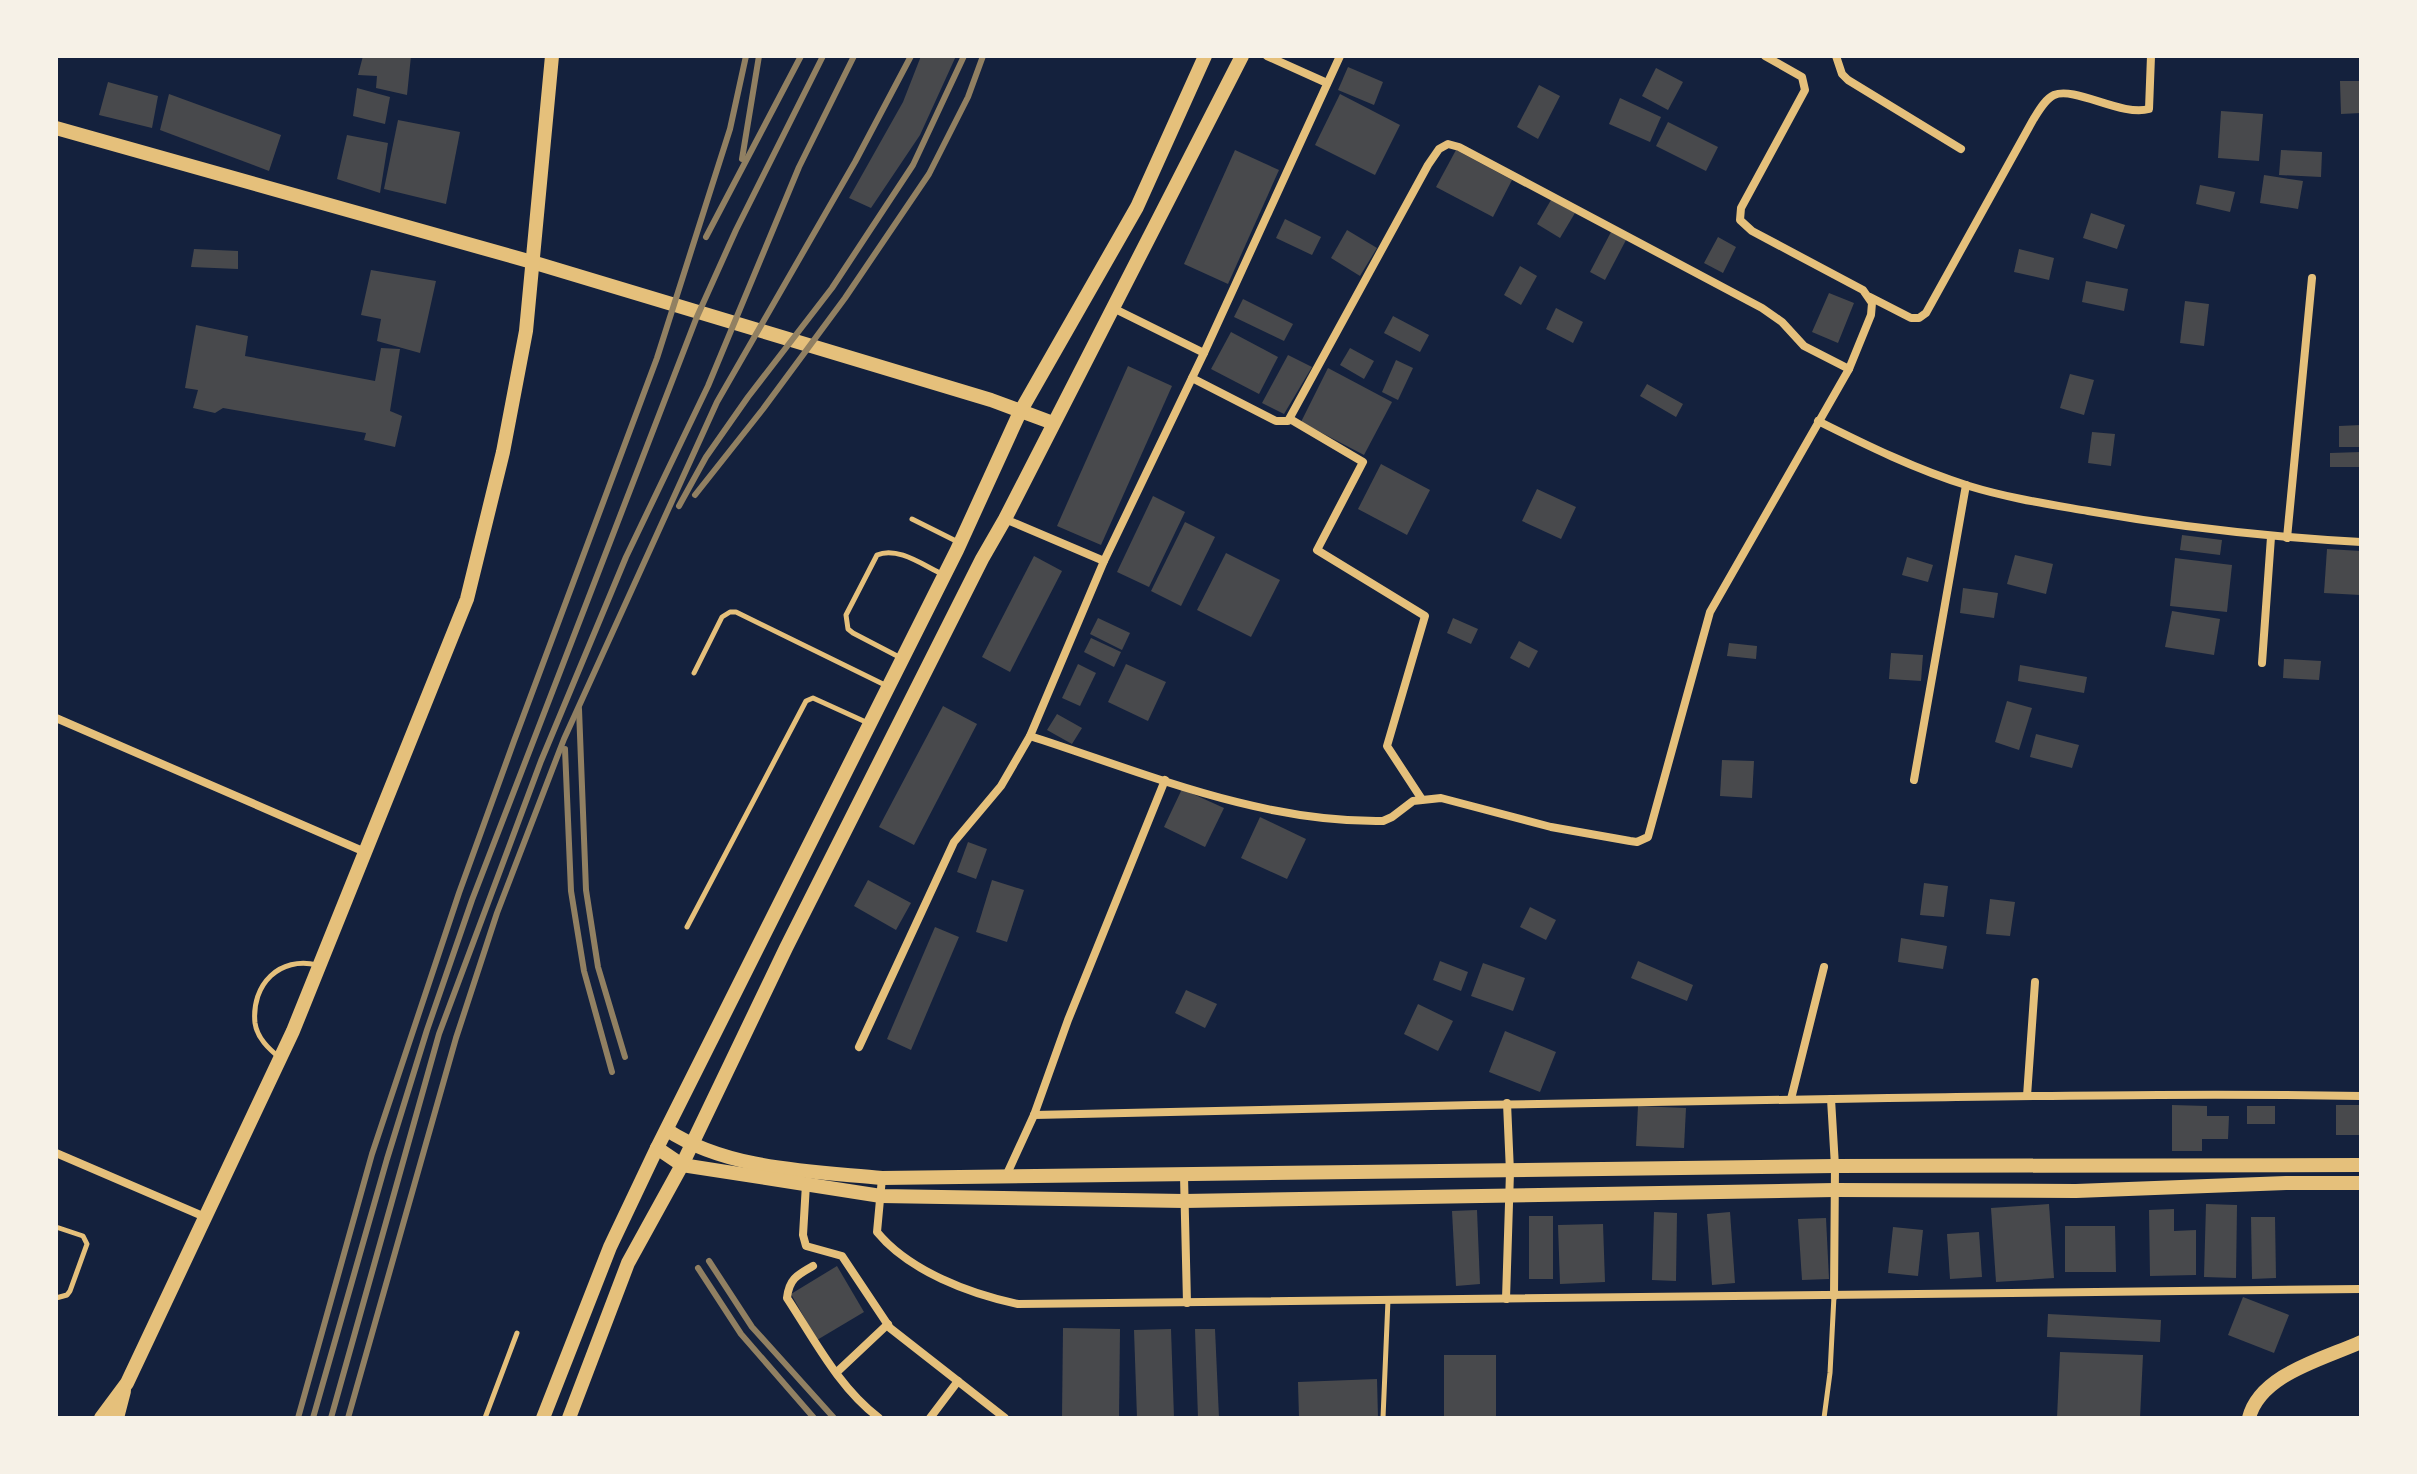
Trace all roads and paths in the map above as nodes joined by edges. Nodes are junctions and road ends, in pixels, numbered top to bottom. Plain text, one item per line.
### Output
1 (552, 56) edge
2 (1205, 56) edge
3 (1242, 56) edge
4 (1267, 56) edge
5 (1340, 56) edge
6 (1765, 56) edge
7 (1836, 56) edge
8 (2151, 56) edge
9 (1327, 83) junction
10 (56, 128) edge
11 (1961, 149) dead end
12 (532, 262) junction
13 (2312, 278) dead end
14 (1869, 296) junction
15 (1113, 308) junction
16 (1204, 353) junction
17 (1849, 369) junction
18 (1192, 378) junction
19 (1020, 412) junction
20 (1290, 419) junction
21 (1818, 421) junction
22 (1053, 423) junction
23 (1966, 485) junction
24 (912, 519) dead end
25 (1005, 519) junction
26 (2271, 537) junction
27 (2287, 538) junction
28 (2361, 542) edge
29 (958, 546) junction
30 (982, 559) junction
31 (1104, 561) junction
32 (944, 575) junction
33 (902, 659) junction
34 (2262, 663) dead end
35 (694, 673) dead end
36 (888, 686) junction
37 (56, 718) edge
38 (869, 724) junction
39 (1030, 736) junction
40 (1165, 780) junction
41 (1914, 780) dead end
42 (1421, 798) junction
43 (365, 852) junction
44 (687, 927) dead end
45 (320, 965) junction
46 (1824, 967) dead end
47 (2035, 982) dead end
48 (859, 1047) dead end
49 (280, 1059) junction
50 (2027, 1096) junction
51 (2361, 1096) edge
52 (1791, 1099) junction
53 (1831, 1099) junction
54 (1507, 1103) junction
55 (1034, 1115) junction
56 (667, 1130) junction
57 (690, 1145) junction
58 (657, 1148) junction
59 (56, 1153) edge
60 (682, 1165) junction
61 (2361, 1165) edge
62 (1835, 1166) junction
63 (1510, 1172) junction
64 (1184, 1176) junction
65 (882, 1178) junction
66 (1005, 1178) junction
67 (2361, 1183) edge
68 (806, 1184) junction
69 (1835, 1190) junction
70 (881, 1196) junction
71 (1510, 1196) junction
72 (1184, 1201) junction
73 (205, 1217) junction
74 (56, 1227) edge
75 (813, 1266) dead end
76 (2361, 1289) edge
77 (1834, 1296) junction
78 (56, 1298) edge
79 (1506, 1299) junction
80 (1388, 1300) junction
81 (1187, 1303) junction
82 (888, 1324) junction
83 (517, 1333) dead end
84 (2361, 1342) edge
85 (837, 1372) junction
86 (958, 1381) junction
87 (127, 1383) junction
88 (101, 1418) edge
89 (117, 1418) edge
90 (485, 1418) edge
91 (543, 1418) edge
92 (569, 1418) edge
93 (879, 1418) edge
94 (930, 1418) edge
95 (1005, 1418) edge
96 (1383, 1418) edge
97 (1824, 1418) edge
98 (2249, 1418) edge

1 - 12 street
2 - 19 street
3 - 15 street
4 - 9 street
5 - 9 street
6 - 14 street
7 - 11 street
8 - 14 street
9 - 16 street
10 - 12 street
12 - 19 street
12 - 43 street
13 - 27 street
14 - 17 street
15 - 16 street
15 - 22 street
16 - 18 street
17 - 20 street
17 - 21 street
18 - 20 street
18 - 31 street
19 - 22 street
19 - 29 street
20 - 42 street
21 - 23 street
21 - 42 street
22 - 25 street
23 - 26 street
23 - 41 street
24 - 29 lane
25 - 30 street
25 - 31 street
26 - 27 street
26 - 34 street
27 - 28 street
29 - 30 street
29 - 32 street
30 - 57 street
31 - 39 street
32 - 33 street
32 - 33 lane
33 - 36 street
35 - 36 lane
36 - 38 street
37 - 43 street
38 - 44 lane
38 - 56 street
39 - 40 street
39 - 48 street
40 - 42 street
40 - 55 street
43 - 45 street
45 - 49 street
45 - 49 lane
46 - 52 street
47 - 50 street
49 - 73 street
50 - 51 street
50 - 53 street
52 - 53 street
52 - 54 street
53 - 62 street
54 - 55 street
54 - 63 street
55 - 66 street
56 - 57 street
56 - 58 street
57 - 60 street
57 - 65 street
58 - 60 street
58 - 91 street
59 - 73 street
60 - 68 street
60 - 92 street
61 - 62 street
62 - 63 street
62 - 69 street
63 - 64 street
63 - 71 street
64 - 66 street
64 - 72 street
65 - 66 street
65 - 70 street
67 - 69 street
68 - 70 street
68 - 82 street
69 - 71 street
69 - 77 street
70 - 72 street
70 - 81 street
71 - 72 street
71 - 79 street
72 - 81 street
73 - 87 street
74 - 78 lane
75 - 85 street
76 - 77 street
77 - 79 street
77 - 97 lane
79 - 80 street
80 - 81 street
80 - 96 lane
82 - 85 street
82 - 86 street
83 - 90 lane
84 - 98 street
85 - 93 street
86 - 94 street
86 - 95 street
87 - 88 street
87 - 89 street

